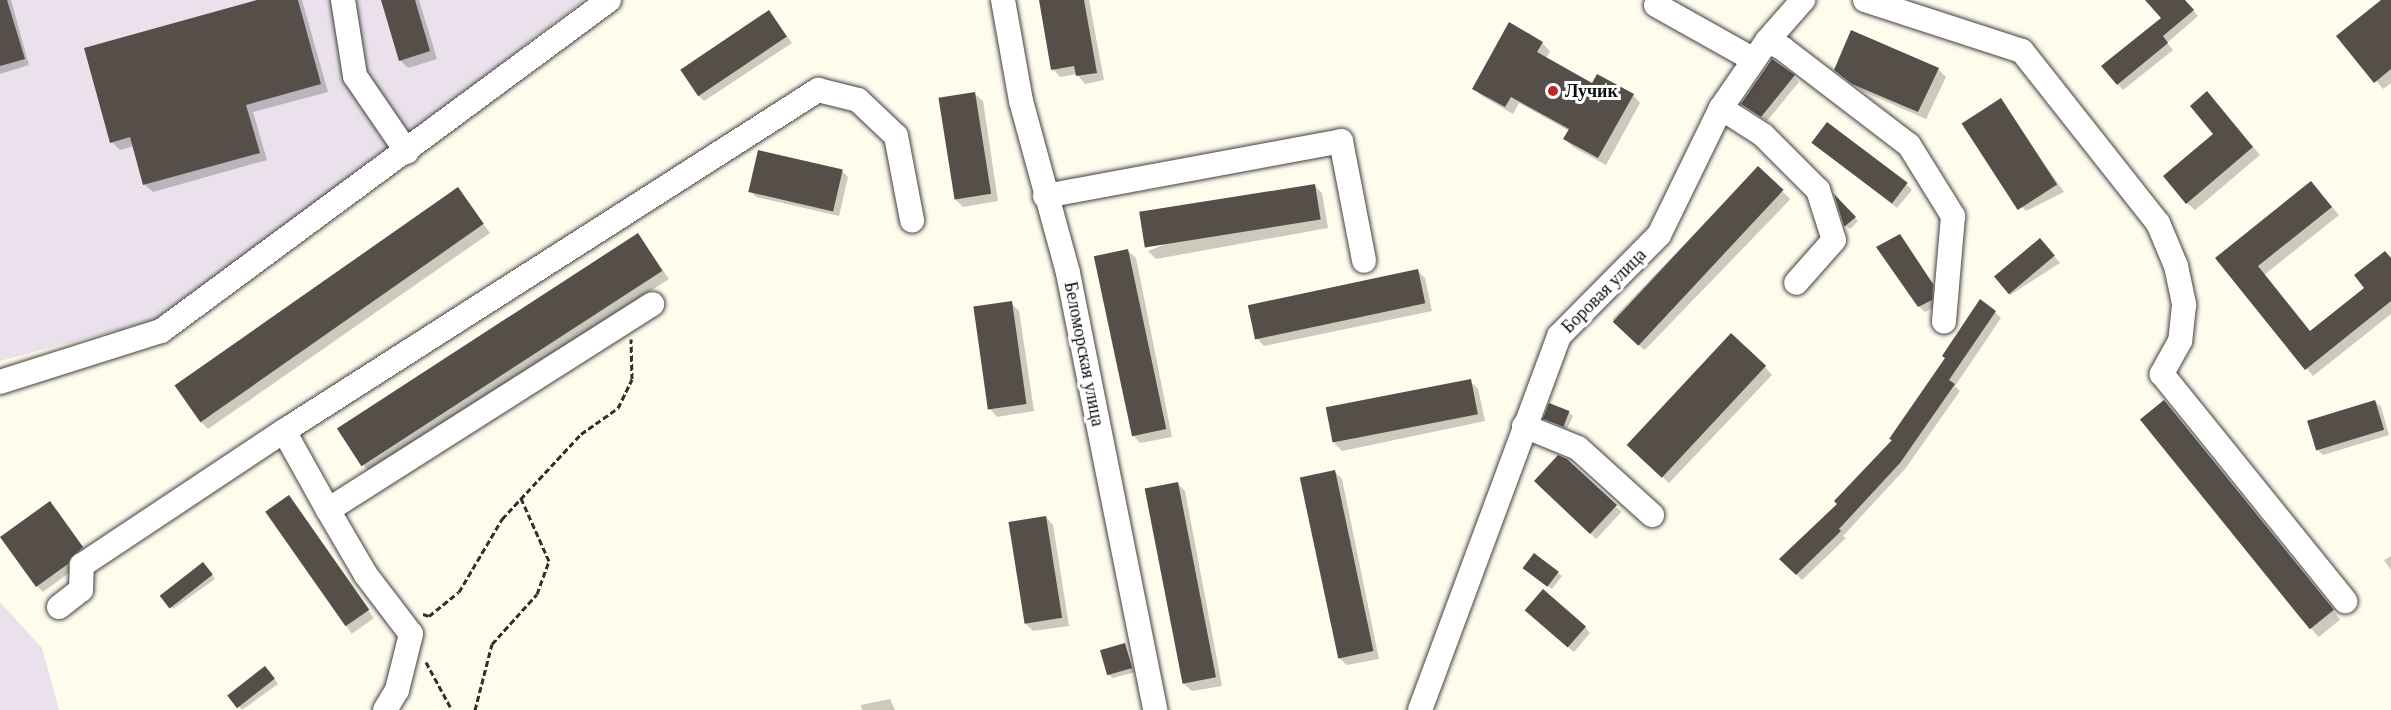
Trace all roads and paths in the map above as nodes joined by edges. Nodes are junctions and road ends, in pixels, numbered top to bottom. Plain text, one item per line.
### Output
1 (343, 0) edge
2 (609, 0) edge
3 (1003, 0) edge
4 (1803, 0) edge
5 (1865, 0) edge
6 (1656, 5) dead end
7 (1761, 50) junction
8 (1721, 108) junction
9 (407, 152) junction
10 (1045, 196) junction
11 (912, 220) dead end
12 (1364, 261) dead end
13 (1796, 283) dead end
14 (652, 304) dead end
15 (631, 319) junction
16 (1944, 322) dead end
17 (0, 382) edge
18 (1524, 426) junction
19 (284, 431) junction
20 (522, 498) junction
21 (328, 510) junction
22 (1652, 515) dead end
23 (2345, 601) dead end
24 (392, 606) junction
25 (59, 607) dead end
26 (411, 634) junction
27 (385, 710) edge
28 (453, 710) edge
29 (475, 710) edge
30 (1155, 710) edge
31 (1420, 710) edge

1 - 9 street
2 - 9 street
3 - 10 street, Беломорская улица
4 - 7 street, Боровая улица
5 - 23 street
6 - 7 street
7 - 8 street, Боровая улица
7 - 16 street
8 - 13 street
8 - 18 street, Боровая улица
9 - 17 street
10 - 12 street
10 - 30 street, Беломорская улица
11 - 19 street
14 - 15 street
15 - 20 path
15 - 21 street
18 - 22 street
18 - 31 street, Боровая улица
19 - 21 street
19 - 25 street
20 - 24 path
20 - 29 path
21 - 24 street
24 - 26 street
26 - 27 street
26 - 28 path

